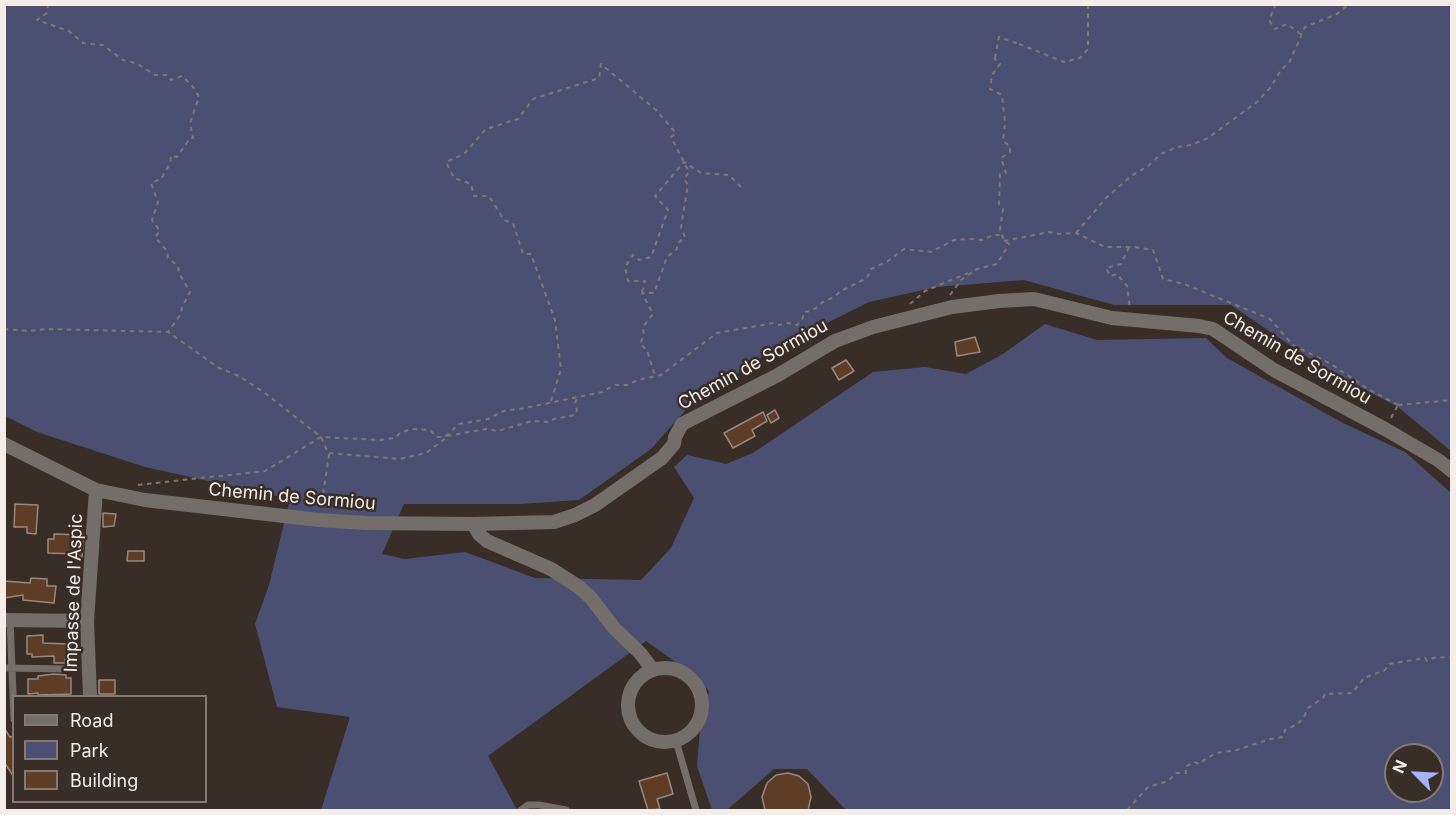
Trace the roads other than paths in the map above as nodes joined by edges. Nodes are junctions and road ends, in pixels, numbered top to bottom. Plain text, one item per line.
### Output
1 (4, 444) edge
2 (1452, 471) edge
3 (96, 490) junction
4 (473, 524) junction
5 (7, 620) edge
6 (87, 621) junction
7 (7, 668) edge
8 (68, 669) dead end
9 (652, 670) junction
10 (90, 695) edge
11 (12, 704) edge
12 (676, 741) junction
13 (521, 810) edge
14 (566, 810) edge
15 (696, 810) edge

1 - 3 street, Chemin de Sormiou
2 - 4 street, Chemin de Sormiou
3 - 4 street, Chemin de Sormiou
3 - 6 street, Impasse de l'Aspic
4 - 9 street
5 - 6 street
5 - 7 lane
6 - 10 street, Impasse de l'Aspic
7 - 8 lane
7 - 11 lane
9 - 12 street
9 - 12 street
12 - 15 lane
13 - 14 lane

